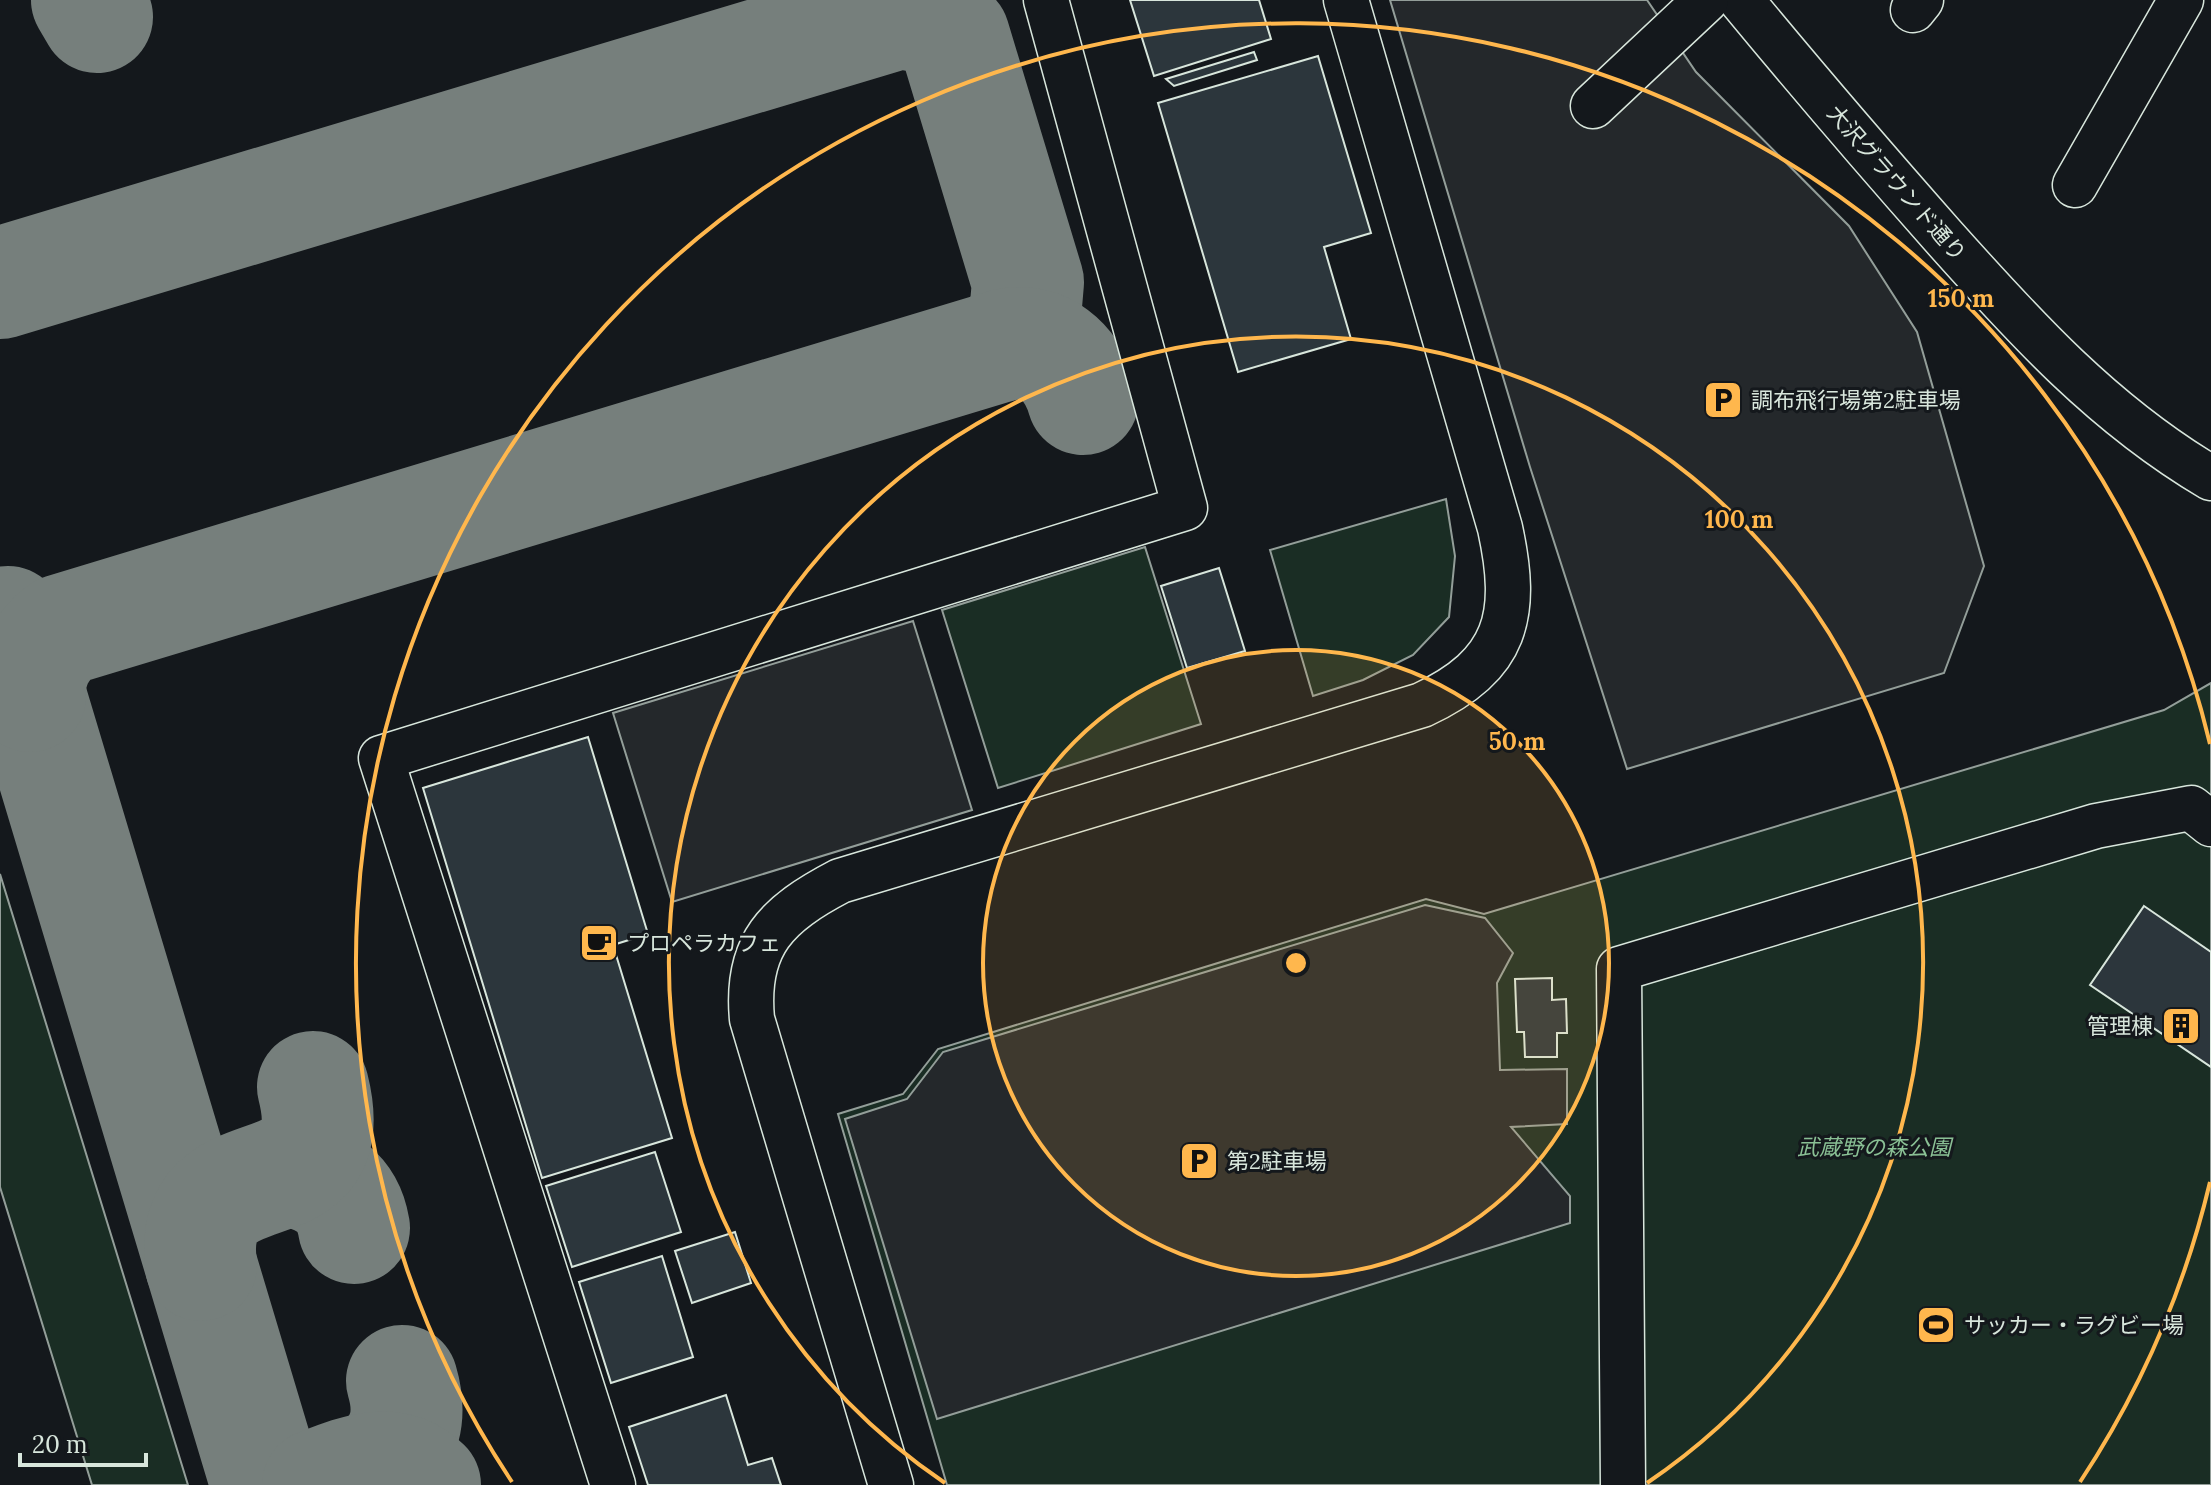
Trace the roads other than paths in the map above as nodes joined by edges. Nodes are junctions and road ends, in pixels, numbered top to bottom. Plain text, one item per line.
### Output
1 (1046, 0) edge
2 (1346, 0) edge
3 (1706, 0) edge
4 (1741, 0) edge
5 (2181, 0) edge
6 (1593, 106) dead end
7 (2075, 185) dead end
8 (2211, 478) edge
9 (2204, 809) edge
10 (613, 1485) edge
11 (891, 1485) edge
12 (1623, 1485) edge

1 - 10 street
2 - 11 street
3 - 6 street
4 - 8 street, 大沢グラウンド通り
5 - 7 street
9 - 12 street

